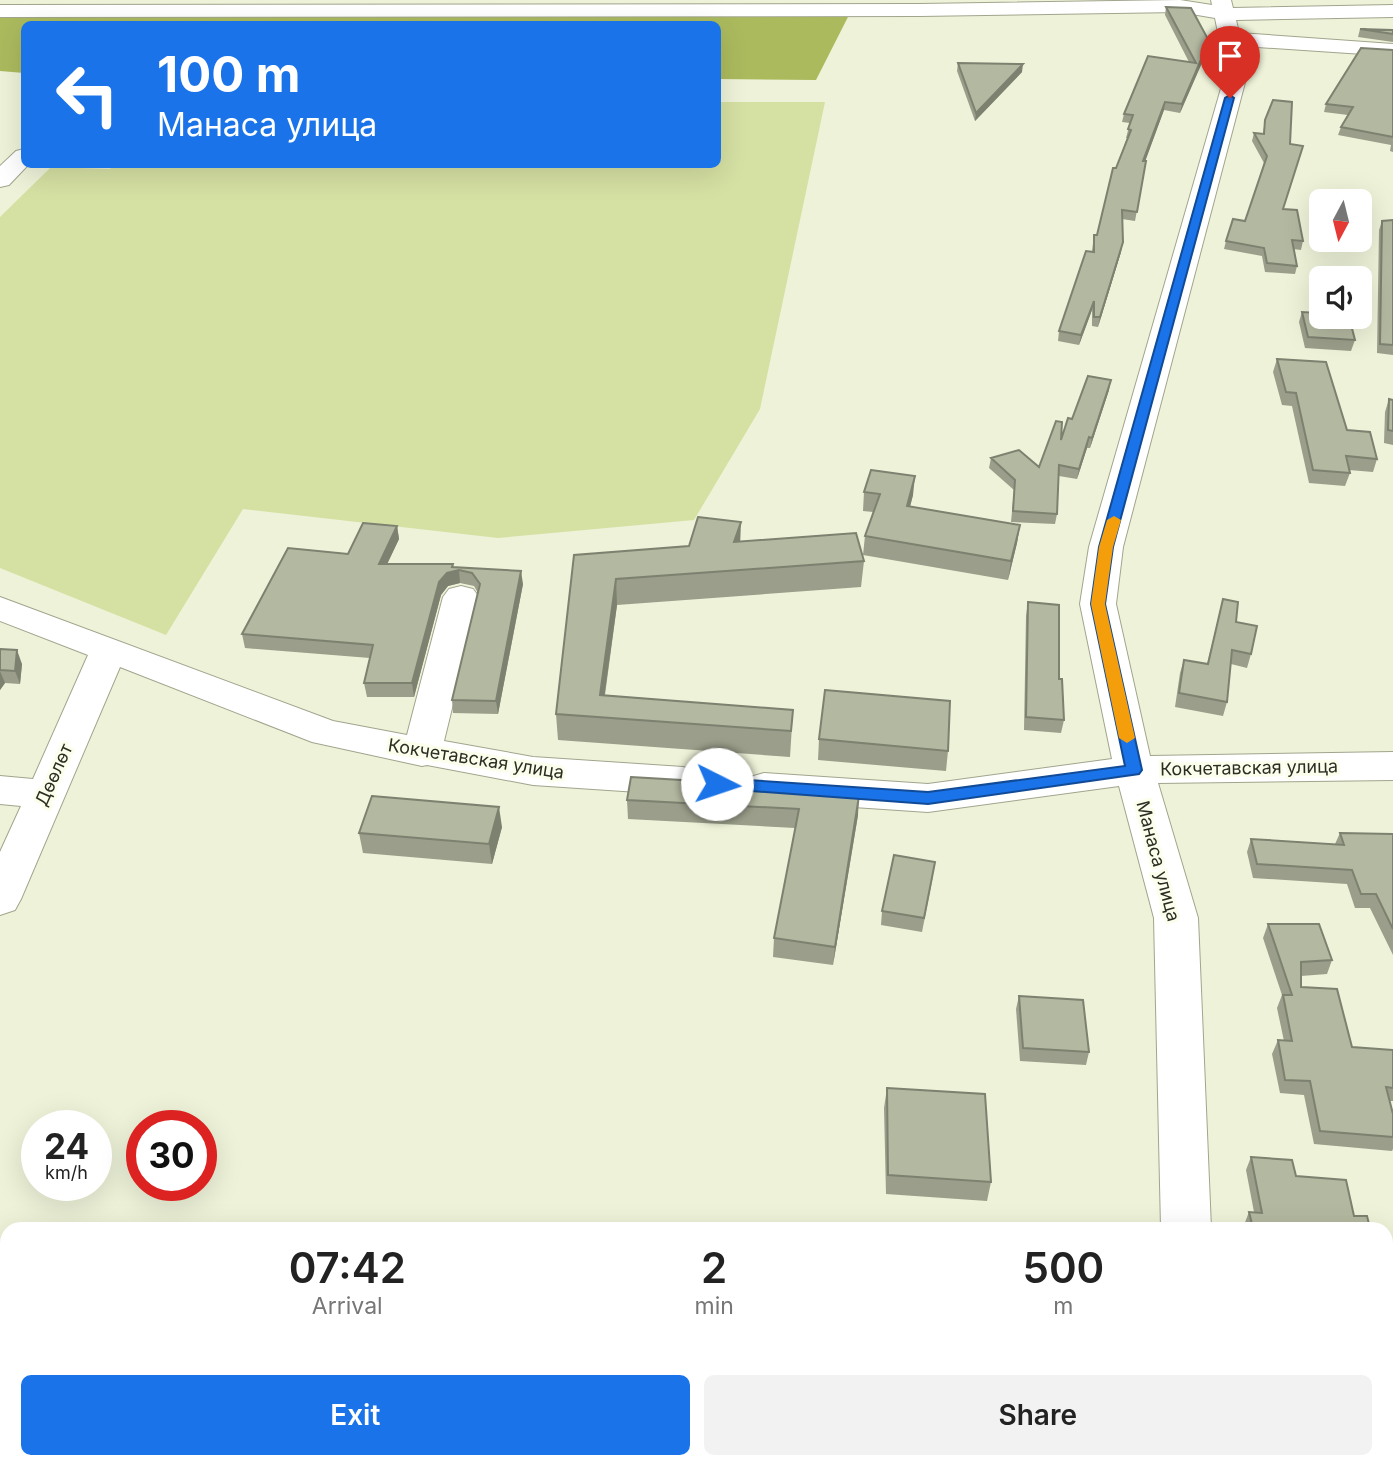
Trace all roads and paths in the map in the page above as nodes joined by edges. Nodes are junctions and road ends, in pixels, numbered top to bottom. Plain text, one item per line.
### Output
1 (0, 11) edge
2 (1393, 11) edge
3 (1225, 14) edge
4 (1393, 50) edge
5 (21, 159) edge
6 (0, 180) edge
7 (461, 597) dead end
8 (0, 608) edge
9 (108, 652) junction
10 (422, 752) junction
11 (1393, 766) edge
12 (1134, 770) junction
13 (0, 790) edge
14 (46, 794) junction
15 (0, 899) edge
16 (1186, 1222) edge

1 - 3 street
2 - 3 street
3 - 4 street
3 - 12 street, Манаса улица
5 - 6 street
7 - 10 street
8 - 9 street, Кокчетавская улица
9 - 10 street, Кокчетавская улица
9 - 14 street, Дөөлөт
10 - 12 street, Кокчетавская улица
11 - 12 street, Кокчетавская улица
12 - 16 street, Манаса улица
13 - 14 street
14 - 15 street, Дөөлөт

